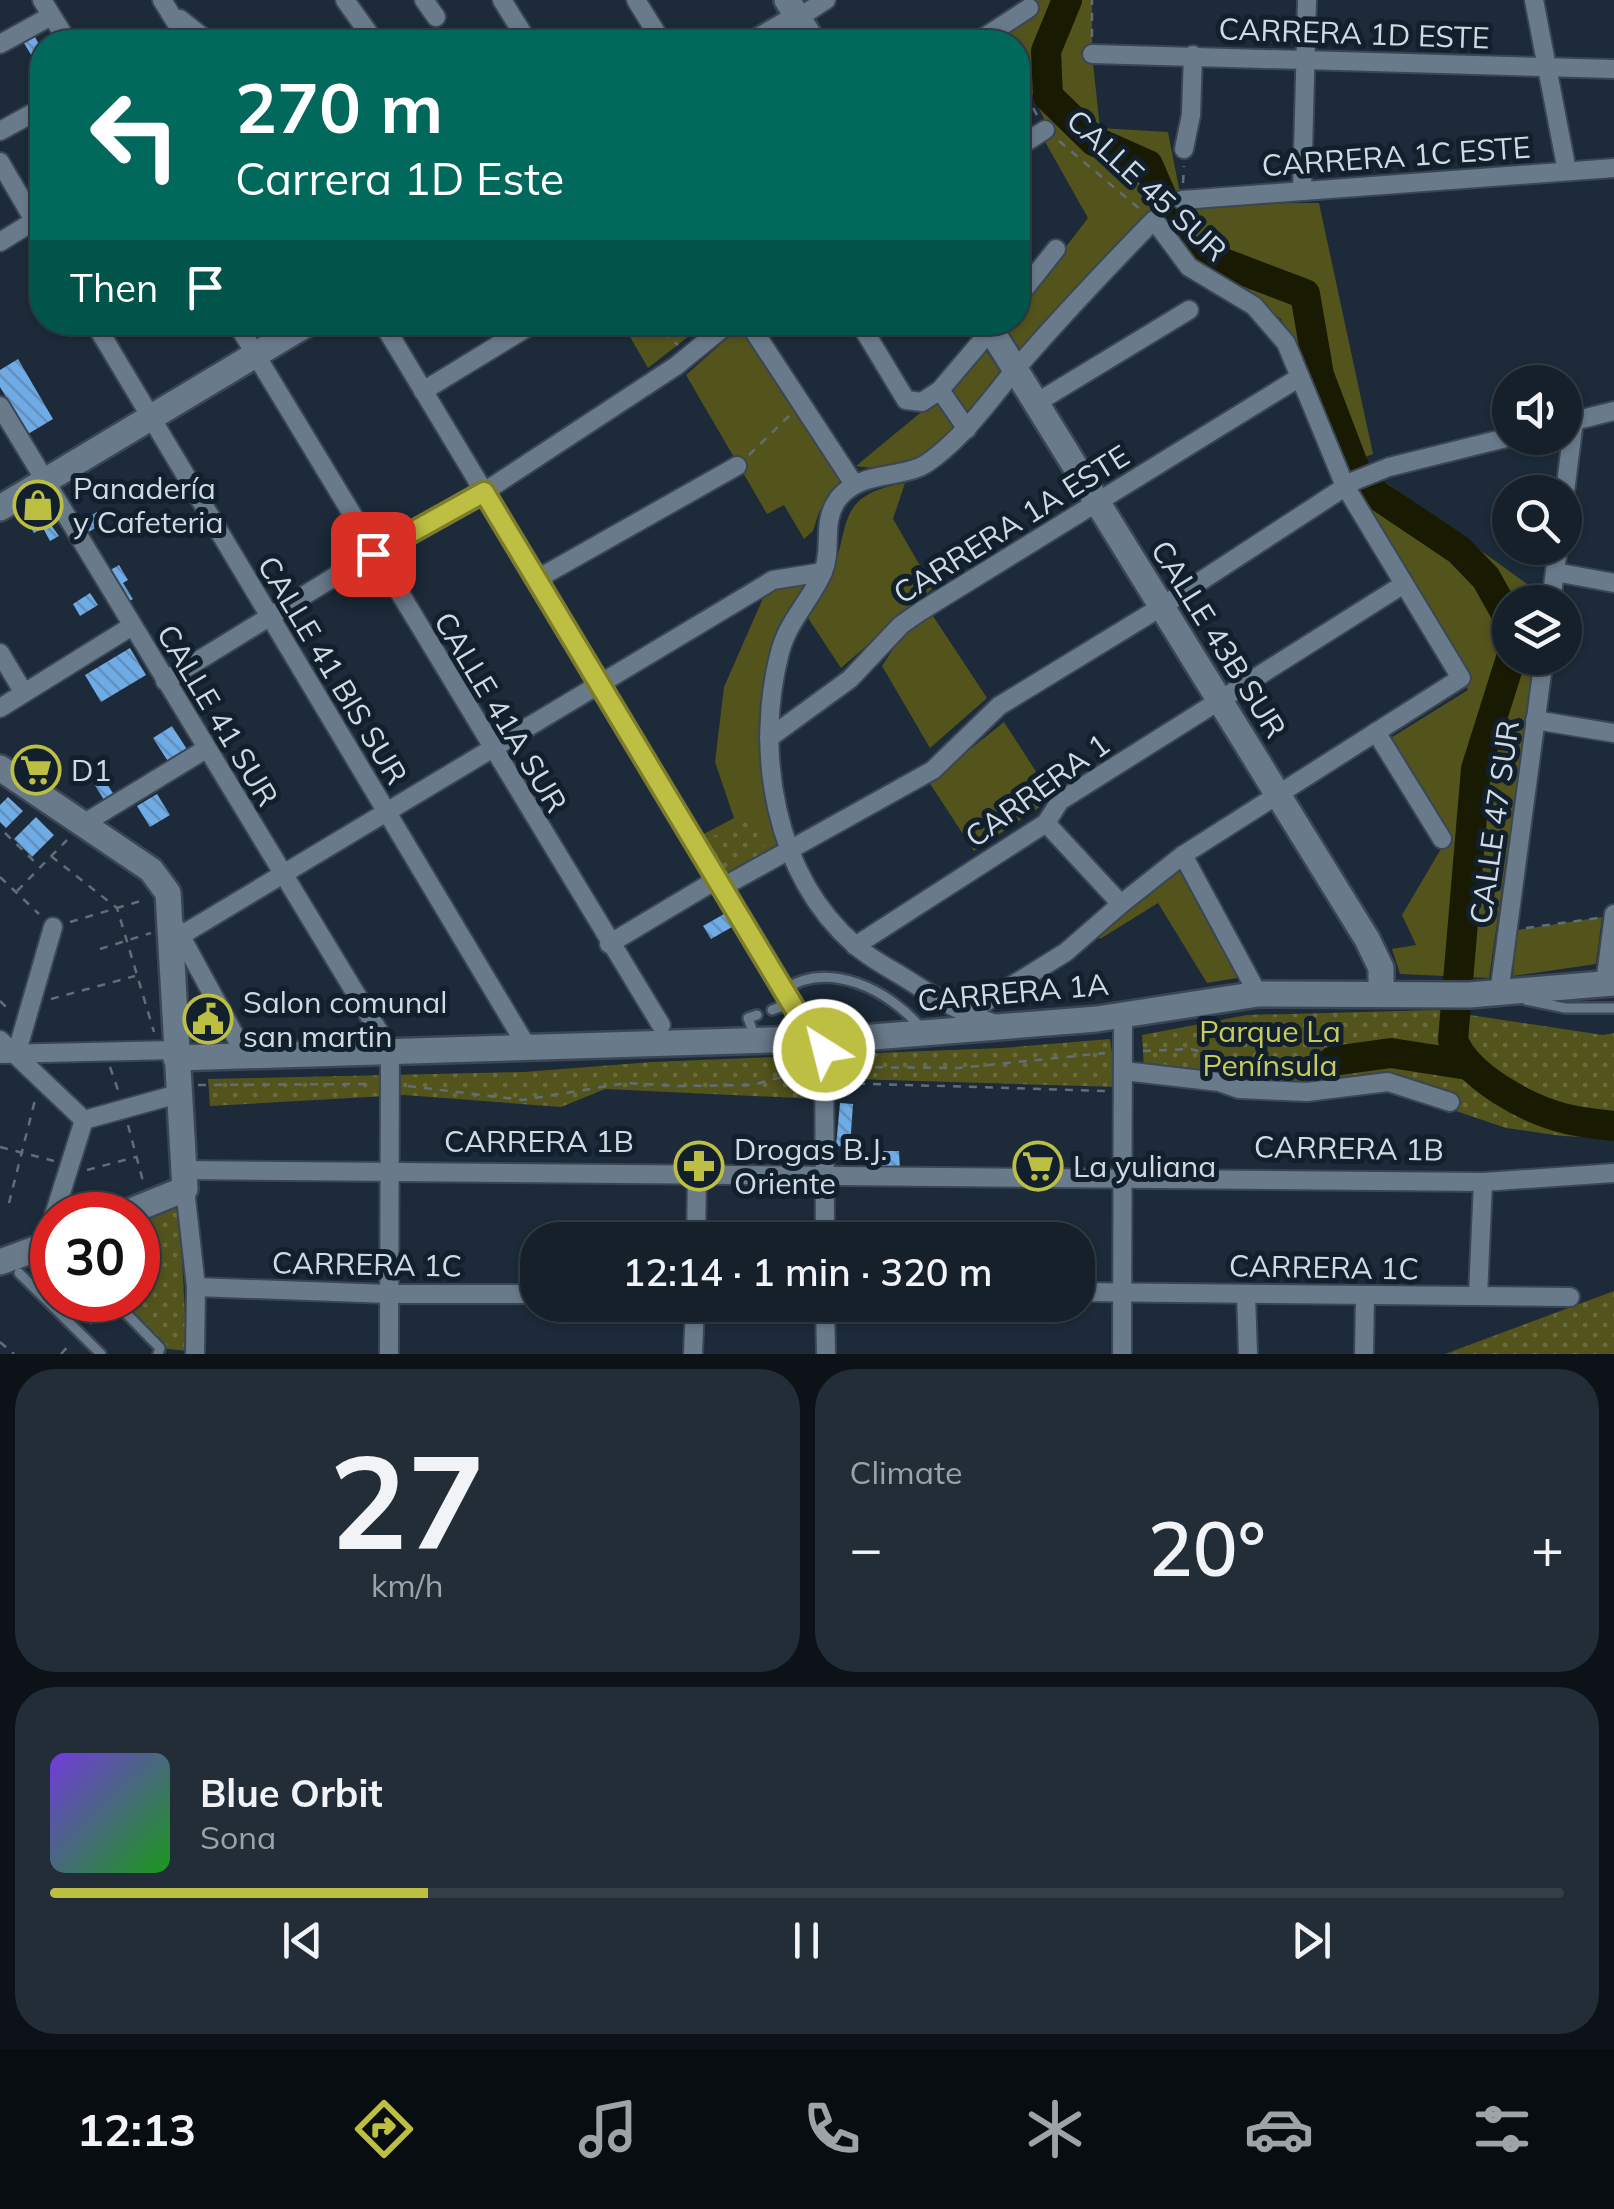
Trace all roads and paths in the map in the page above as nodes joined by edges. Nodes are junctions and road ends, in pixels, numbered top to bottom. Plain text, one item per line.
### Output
1 (344, 0) edge
2 (424, 0) edge
3 (502, 0) edge
4 (636, 0) edge
5 (826, 0) edge
6 (1092, 0) edge
7 (1307, 0) edge
8 (1534, 0) edge
9 (167, 6) edge
10 (46, 8) edge
11 (1029, 8) dead end
12 (793, 9) edge
13 (436, 17) joint
14 (60, 30) edge
15 (181, 30) edge
16 (195, 30) edge
17 (366, 30) edge
18 (418, 30) edge
19 (521, 30) edge
20 (655, 30) edge
21 (769, 30) edge
22 (995, 30) edge
23 (0, 44) edge
24 (1092, 54) joint
25 (1193, 55) junction
26 (1306, 59) junction
27 (1547, 67) junction
28 (1614, 69) edge
29 (1030, 102) edge
30 (30, 115) edge
31 (1045, 130) junction
32 (0, 131) edge
33 (1030, 139) edge
34 (1184, 149) joint
35 (0, 162) edge
36 (1614, 168) edge
37 (1567, 172) junction
38 (1302, 191) junction
39 (1182, 200) joint
40 (30, 208) edge
41 (1154, 220) junction
42 (30, 228) edge
43 (0, 242) edge
44 (1056, 249) dead end
45 (1030, 283) edge
46 (1190, 310) dead end
47 (102, 335) edge
48 (243, 335) edge
49 (288, 335) edge
50 (390, 335) edge
51 (515, 335) edge
52 (667, 335) edge
53 (714, 335) edge
54 (756, 335) edge
55 (867, 335) edge
56 (983, 335) edge
57 (996, 335) edge
58 (691, 354) junction
59 (255, 355) junction
60 (1015, 370) junction
61 (1300, 377) junction
62 (940, 390) junction
63 (423, 391) junction
64 (801, 404) junction
65 (1036, 404) junction
66 (0, 406) edge
67 (1614, 411) edge
68 (150, 418) junction
69 (1582, 419) edge
70 (967, 429) junction
71 (1492, 442) edge
72 (737, 466) joint
73 (1354, 481) junction
74 (44, 482) junction
75 (854, 484) junction
76 (484, 492) junction
77 (1096, 501) junction
78 (0, 508) edge
79 (373, 554) junction
80 (1556, 565) edge
81 (823, 572) junction
82 (1555, 572) junction
83 (537, 579) junction
84 (1614, 583) edge
85 (1404, 584) junction
86 (1553, 585) edge
87 (1161, 606) junction
88 (270, 619) junction
89 (132, 626) junction
90 (0, 652) edge
91 (1542, 675) edge
92 (165, 681) junction
93 (599, 686) junction
94 (24, 693) junction
95 (1220, 702) junction
96 (0, 708) edge
97 (1535, 720) junction
98 (1376, 732) junction
99 (1614, 734) edge
100 (768, 738) junction
101 (206, 749) junction
102 (492, 749) junction
103 (0, 768) edge
104 (1277, 795) junction
105 (386, 812) junction
106 (1046, 823) junction
107 (83, 824) junction
108 (5, 833) dead end
109 (1442, 838) dead end
110 (789, 851) junction
111 (1182, 855) junction
112 (51, 856) junction
113 (40, 868) junction
114 (282, 875) junction
115 (0, 877) edge
116 (718, 884) junction
117 (16, 892) junction
118 (1121, 904) junction
119 (117, 908) junction
120 (170, 910) junction
121 (1614, 914) edge
122 (52, 927) junction
123 (1508, 931) junction
124 (127, 940) junction
125 (609, 944) junction
126 (855, 946) junction
127 (100, 949) dead end
128 (137, 975) junction
129 (1611, 991) edge
130 (1258, 994) junction
131 (1381, 994) junction
132 (1499, 994) junction
133 (787, 997) junction
134 (30, 1005) junction
135 (772, 1010) dead end
136 (966, 1014) junction
137 (757, 1015) dead end
138 (1123, 1015) junction
139 (660, 1025) dead end
140 (1002, 1027) junction
141 (752, 1028) dead end
142 (926, 1033) junction
143 (819, 1039) junction
144 (0, 1040) edge
145 (526, 1046) junction
146 (390, 1050) junction
147 (170, 1053) junction
148 (8, 1054) edge
149 (246, 1056) junction
150 (1124, 1062) junction
151 (1274, 1073) dead end
152 (824, 1075) junction
153 (41, 1080) junction
154 (390, 1083) junction
155 (183, 1090) junction
156 (1124, 1092) junction
157 (1450, 1102) dead end
158 (84, 1120) junction
159 (0, 1148) edge
160 (21, 1152) junction
161 (136, 1157) dead end
162 (68, 1170) junction
163 (1614, 1173) edge
164 (390, 1174) junction
165 (696, 1174) junction
166 (825, 1175) junction
167 (1123, 1178) junction
168 (184, 1179) junction
169 (1483, 1182) junction
170 (61, 1192) edge
171 (160, 1193) edge
172 (9, 1203) dead end
173 (696, 1222) edge
174 (825, 1222) edge
175 (10, 1268) edge
176 (196, 1287) junction
177 (1095, 1292) edge
178 (1122, 1292) junction
179 (389, 1294) junction
180 (520, 1294) edge
181 (1246, 1294) junction
182 (1365, 1295) junction
183 (1478, 1296) junction
184 (1570, 1297) dead end
185 (134, 1322) edge
186 (694, 1322) edge
187 (826, 1322) edge
188 (0, 1342) edge
189 (14, 1354) edge
190 (102, 1354) edge
191 (158, 1354) edge
192 (195, 1354) edge
193 (389, 1354) edge
194 (692, 1354) edge
195 (826, 1354) edge
196 (1122, 1354) edge
197 (1248, 1354) edge
198 (1364, 1354) edge

1 - 17 street
2 - 13 street
3 - 19 street
4 - 20 street
5 - 12 street
6 - 24 path
7 - 26 street
8 - 27 street
9 - 15 street
9 - 16 street
10 - 14 street
10 - 23 street
11 - 22 street
12 - 21 main road
13 - 18 path
24 - 25 street, CARRERA 1D ESTE
25 - 26 street, CARRERA 1D ESTE
25 - 34 street
26 - 27 street, CARRERA 1D ESTE
26 - 38 street
27 - 28 street, CARRERA 1D ESTE
27 - 37 street
29 - 31 path, CALLE 45 SUR
30 - 32 street
31 - 33 street
31 - 41 path, CALLE 45 SUR
34 - 39 path
35 - 40 street
36 - 37 street, CARRERA 1C ESTE
37 - 38 street, CARRERA 1C ESTE
38 - 39 street, CARRERA 1C ESTE
41 - 60 street
41 - 61 street, CALLE 45 SUR
42 - 43 street
44 - 45 street
46 - 65 street
47 - 68 street, CALLE 41 BIS SUR
48 - 59 street, CALLE 41A SUR
49 - 59 main road
50 - 63 street
51 - 63 street
52 - 58 path
53 - 58 street
54 - 64 street
55 - 62 street
56 - 62 street
57 - 60 main road, CALLE 43B SUR
58 - 76 street
59 - 68 main road
59 - 79 street, CALLE 41A SUR
60 - 65 main road, CALLE 43B SUR
60 - 70 street
61 - 73 street, CALLE 45 SUR
61 - 77 street, CARRERA 1A ESTE
62 - 70 street
63 - 76 street
64 - 72 path
64 - 75 street
65 - 77 main road, CALLE 43B SUR
66 - 74 street, CALLE 41 SUR
67 - 69 street
68 - 74 main road
68 - 88 street, CALLE 41 BIS SUR
70 - 75 street
71 - 73 street
72 - 83 street
73 - 85 street, CALLE 45 SUR
73 - 87 street
74 - 78 main road
74 - 89 street, CALLE 41 SUR
75 - 81 street
76 - 79 street
76 - 83 street
77 - 87 main road, CALLE 43B SUR
77 - 100 street, CARRERA 1A ESTE
79 - 88 street
79 - 102 street, CALLE 41A SUR
80 - 82 street
81 - 93 street
81 - 100 street
82 - 84 street
82 - 86 street
83 - 93 street
85 - 95 street, CARRERA 1
85 - 98 street, CALLE 45 SUR
87 - 95 main road, CALLE 43B SUR
87 - 110 street
88 - 92 street
88 - 105 street, CALLE 41 BIS SUR
89 - 92 street, CALLE 41 SUR
89 - 94 street
90 - 94 street
91 - 97 street, CALLE 47 SUR
92 - 101 street, CALLE 41 SUR
93 - 102 street
93 - 116 street
94 - 96 street
95 - 104 main road, CALLE 43B SUR
95 - 106 street, CARRERA 1
97 - 99 street
97 - 123 street, CALLE 47 SUR
98 - 104 street
98 - 109 street
100 - 110 street
101 - 107 street
101 - 114 street, CALLE 41 SUR
102 - 105 street
102 - 125 street, CALLE 41A SUR
103 - 107 main road
104 - 111 street
104 - 131 main road, CALLE 43B SUR
105 - 114 street
105 - 145 street, CALLE 41 BIS SUR
106 - 118 street
106 - 126 street, CARRERA 1
107 - 112 path
107 - 120 main road
108 - 113 path
110 - 116 street
110 - 126 street
111 - 118 street
111 - 130 street
112 - 113 path
112 - 119 path
113 - 117 path
114 - 120 street
114 - 146 street, CALLE 41 SUR
115 - 117 path
116 - 125 street
116 - 133 street
117 - 122 path
118 - 136 street
119 - 120 path
119 - 122 path
119 - 124 path
120 - 124 path
120 - 147 main road
120 - 149 street
121 - 123 path
121 - 129 street
122 - 134 street
123 - 132 street, CALLE 47 SUR
124 - 127 path
124 - 128 path
125 - 139 street, CALLE 41A SUR
126 - 136 street
128 - 134 path
128 - 147 path
129 - 132 main road, CARRERA 1A
130 - 131 main road, CARRERA 1A
130 - 138 main road, CARRERA 1A
131 - 132 main road, CARRERA 1A
133 - 135 lane
133 - 142 lane
133 - 143 street
134 - 148 street
136 - 140 street
137 - 141 lane
138 - 140 main road, CARRERA 1A
138 - 150 street
140 - 142 main road, CARRERA 1A
142 - 143 main road, CARRERA 1A
143 - 145 main road, CARRERA 1A
143 - 152 street
144 - 148 street
145 - 146 main road, CARRERA 1A
146 - 149 main road, CARRERA 1A
146 - 154 street
147 - 148 street
147 - 149 main road, CARRERA 1A
147 - 155 main road
148 - 153 street
150 - 151 path
150 - 152 path
150 - 156 street
150 - 157 street
152 - 154 path
152 - 156 path
152 - 166 street
153 - 158 street
153 - 160 path
154 - 155 path
154 - 164 street
155 - 158 street
155 - 168 main road
156 - 167 street
158 - 162 street
159 - 160 path
160 - 162 path
160 - 172 path
161 - 162 path
162 - 170 street
163 - 169 street, CARRERA 1B
164 - 165 street, CARRERA 1B
164 - 168 street, CARRERA 1B
164 - 179 street
165 - 166 street, CARRERA 1B
165 - 173 street
166 - 167 street, CARRERA 1B
166 - 174 street
167 - 169 street, CARRERA 1B
167 - 178 street
168 - 171 main road, CARRERA 1B
168 - 176 street
169 - 183 street
175 - 190 lane
176 - 179 street, CARRERA 1C
176 - 192 street
177 - 178 street, CARRERA 1C
178 - 181 street, CARRERA 1C
178 - 196 street
179 - 180 street, CARRERA 1C
179 - 193 street
181 - 182 street, CARRERA 1C
181 - 197 street
182 - 183 street, CARRERA 1C
182 - 198 street
183 - 184 street, CARRERA 1C
185 - 191 lane
186 - 194 street
187 - 195 street
188 - 189 path

